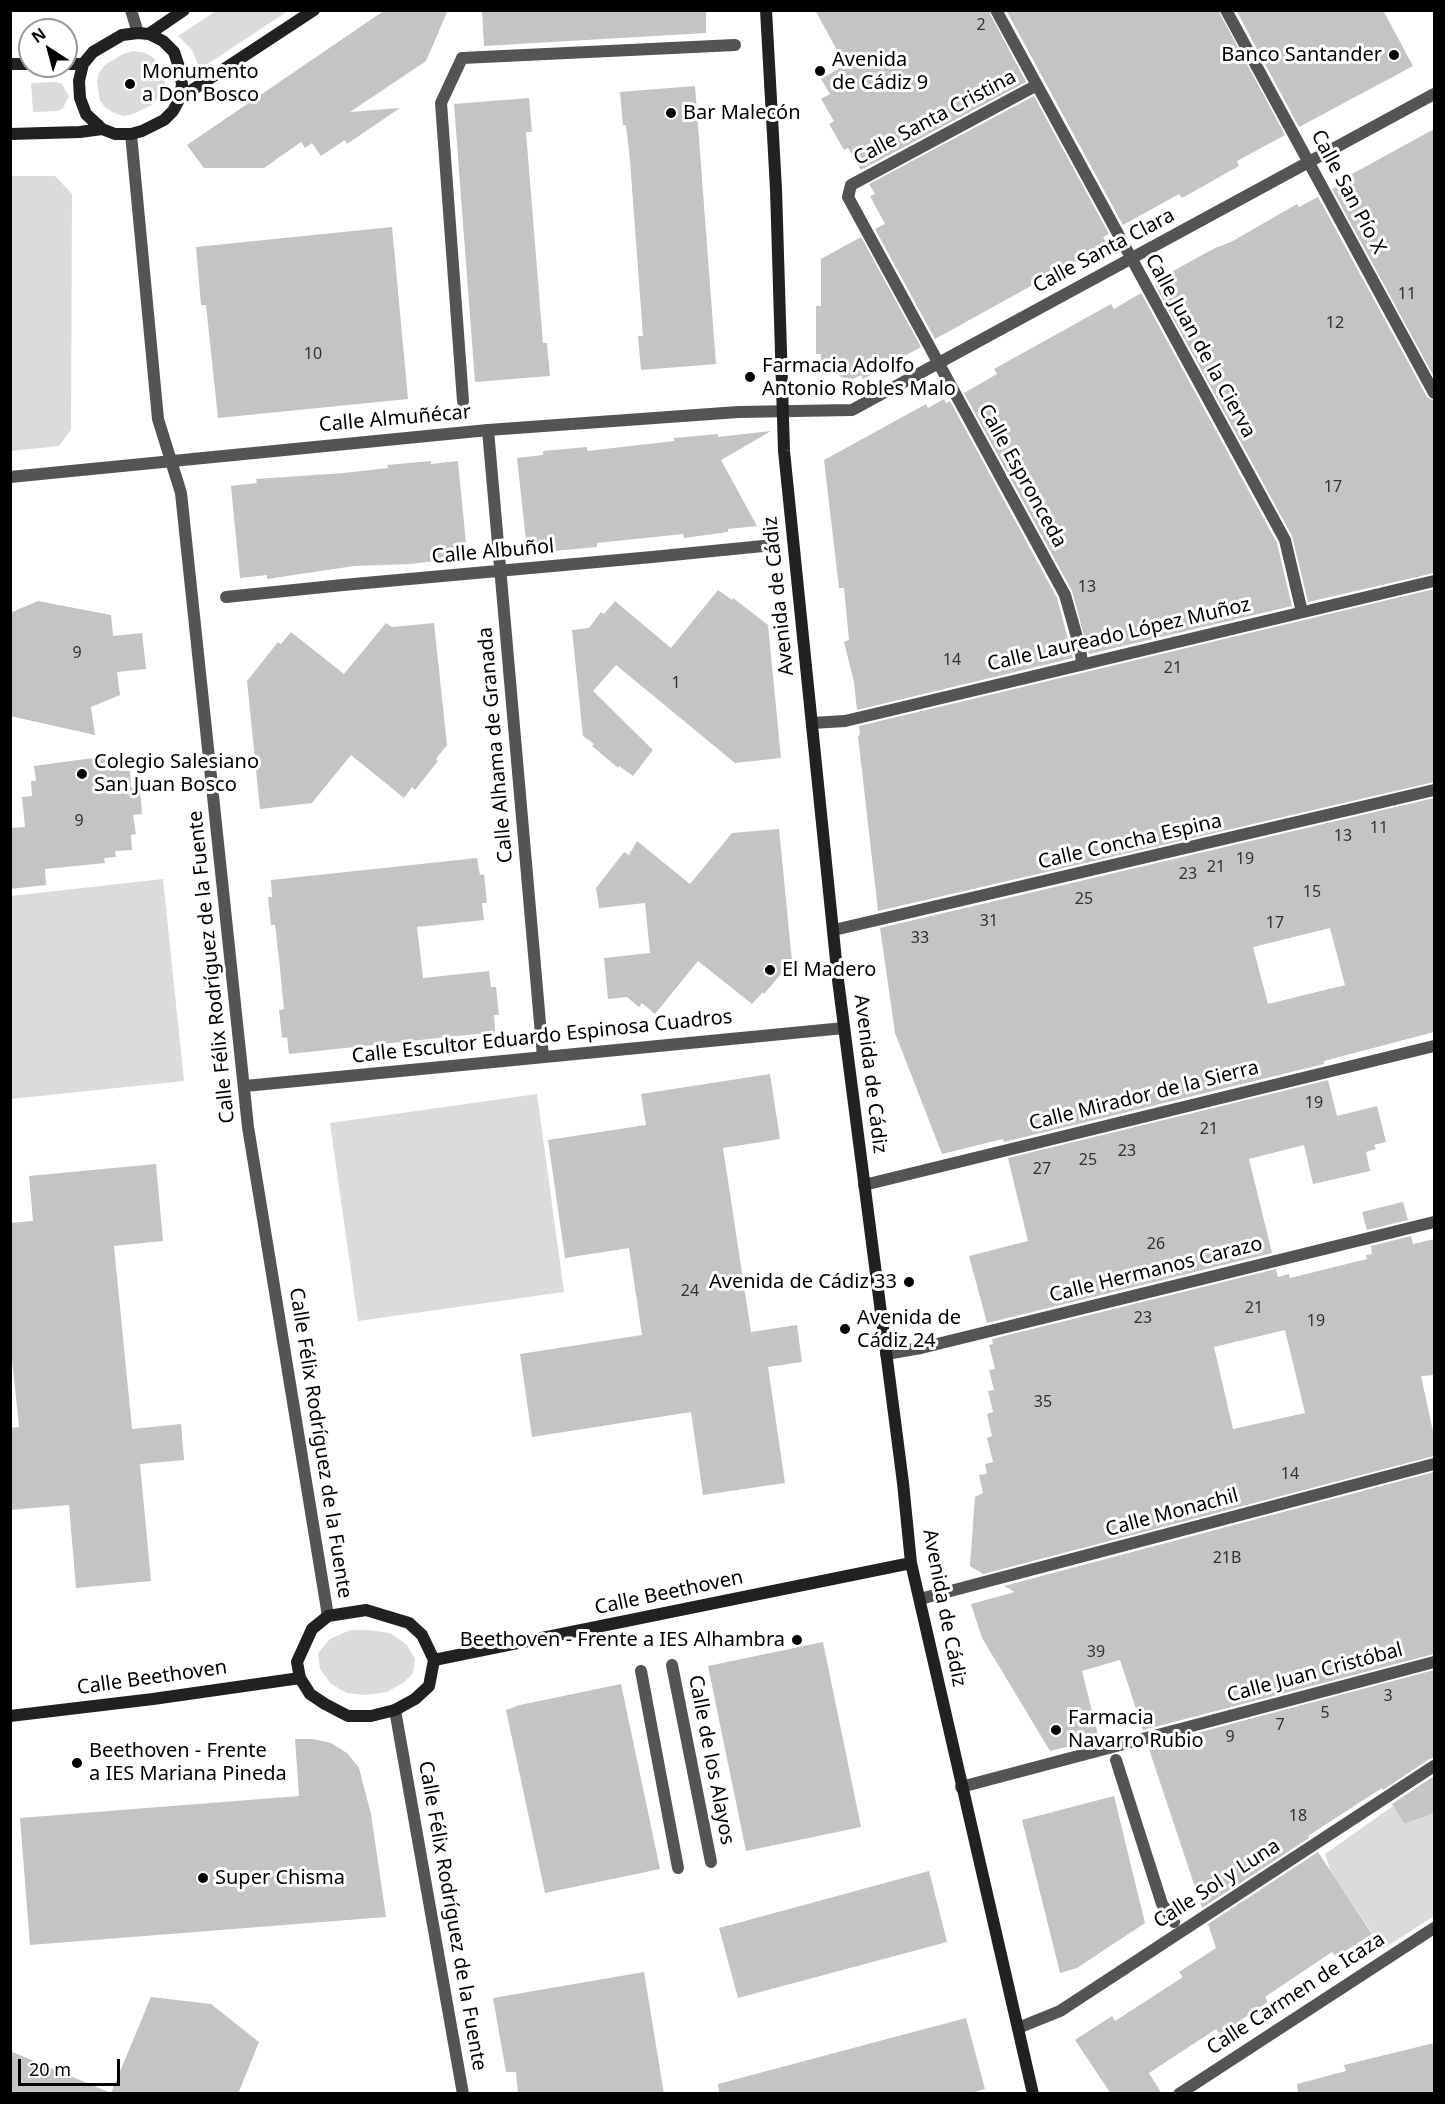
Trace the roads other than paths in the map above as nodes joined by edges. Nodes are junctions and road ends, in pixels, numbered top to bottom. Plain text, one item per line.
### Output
1 (130, 10) edge
2 (183, 10) edge
3 (314, 10) edge
4 (766, 10) edge
5 (996, 10) edge
6 (1226, 10) edge
7 (143, 33) junction
8 (735, 45) dead end
9 (78, 64) edge
10 (83, 64) junction
11 (1037, 85) junction
12 (1434, 94) edge
13 (180, 99) junction
14 (102, 129) junction
15 (10, 134) edge
16 (131, 134) junction
17 (1310, 162) junction
18 (851, 185) joint
19 (1130, 259) junction
20 (938, 364) junction
21 (1434, 393) edge
22 (463, 401) dead end
23 (784, 412) junction
24 (488, 430) junction
25 (171, 461) junction
26 (10, 477) edge
27 (763, 546) dead end
28 (500, 571) junction
29 (1434, 580) edge
30 (226, 597) dead end
31 (1302, 612) junction
32 (1082, 663) junction
33 (812, 723) junction
34 (1434, 790) edge
35 (834, 930) junction
36 (844, 1029) junction
37 (1434, 1046) edge
38 (543, 1057) junction
39 (244, 1086) junction
40 (864, 1185) junction
41 (1434, 1222) edge
42 (886, 1354) junction
43 (1434, 1464) edge
44 (911, 1563) junction
45 (920, 1599) junction
46 (328, 1616) junction
47 (434, 1660) junction
48 (1434, 1662) edge
49 (672, 1665) dead end
50 (641, 1671) dead end
51 (300, 1678) junction
52 (395, 1710) junction
53 (10, 1716) edge
54 (1116, 1760) dead end
55 (1434, 1766) edge
56 (962, 1787) junction
57 (711, 1862) dead end
58 (678, 1868) dead end
59 (1174, 1923) dead end
60 (1434, 1928) edge
61 (1018, 2028) junction
62 (463, 2094) edge
63 (1033, 2094) edge
64 (1179, 2094) edge

1 - 7 street
2 - 7 main road
3 - 13 main road
4 - 23 main road, Avenida de Cádiz
5 - 11 street, Calle Juan de la Cierva
6 - 17 street, Calle San Pío X
7 - 10 main road
7 - 13 main road
8 - 22 street
9 - 10 main road
10 - 14 main road
11 - 18 street, Calle Santa Cristina
11 - 19 street, Calle Juan de la Cierva
12 - 17 street, Calle Santa Clara
13 - 16 main road
14 - 15 main road
14 - 16 main road
16 - 25 street, Calle Félix Rodríguez de la Fuente
17 - 19 street, Calle Santa Clara
17 - 21 street, Calle San Pío X
18 - 20 street, Calle Espronceda
19 - 20 street, Calle Santa Clara
19 - 31 street, Calle Juan de la Cierva
20 - 23 street, Calle Santa Clara
20 - 32 street, Calle Espronceda
23 - 24 street, Calle Almuñécar
23 - 33 main road, Avenida de Cádiz
24 - 25 street, Calle Almuñécar
24 - 28 street, Calle Alhama de Granada
25 - 26 street, Calle Almuñécar
25 - 39 street, Calle Félix Rodríguez de la Fuente
27 - 28 street, Calle Albuñol
28 - 30 street, Calle Albuñol
28 - 38 street, Calle Alhama de Granada
29 - 31 street, Calle Laureado López Muñoz
31 - 32 street, Calle Laureado López Muñoz
32 - 33 street, Calle Laureado López Muñoz
33 - 35 main road, Avenida de Cádiz
34 - 35 street, Calle Concha Espina
35 - 36 main road, Avenida de Cádiz
36 - 38 street, Calle Escultor Eduardo Espinosa Cuadros
36 - 40 main road, Avenida de Cádiz
37 - 40 street, Calle Mirador de la Sierra
38 - 39 street, Calle Escultor Eduardo Espinosa Cuadros
39 - 46 street, Calle Félix Rodríguez de la Fuente
40 - 42 main road, Avenida de Cádiz
41 - 42 street, Calle Hermanos Carazo
42 - 44 main road, Avenida de Cádiz
43 - 45 street, Calle Monachil
44 - 45 main road, Avenida de Cádiz
44 - 47 main road, Calle Beethoven
45 - 56 main road, Avenida de Cádiz
46 - 47 main road
46 - 51 main road
47 - 52 main road
48 - 56 street, Calle Juan Cristóbal
49 - 57 street, Calle de los Alayos
50 - 58 street
51 - 52 main road
51 - 53 main road, Calle Beethoven
52 - 62 street, Calle Félix Rodríguez de la Fuente
54 - 59 street
55 - 61 street, Calle Sol y Luna
56 - 61 main road, Avenida de Cádiz
60 - 64 street, Calle Carmen de Icaza
61 - 63 main road, Avenida de Cádiz

